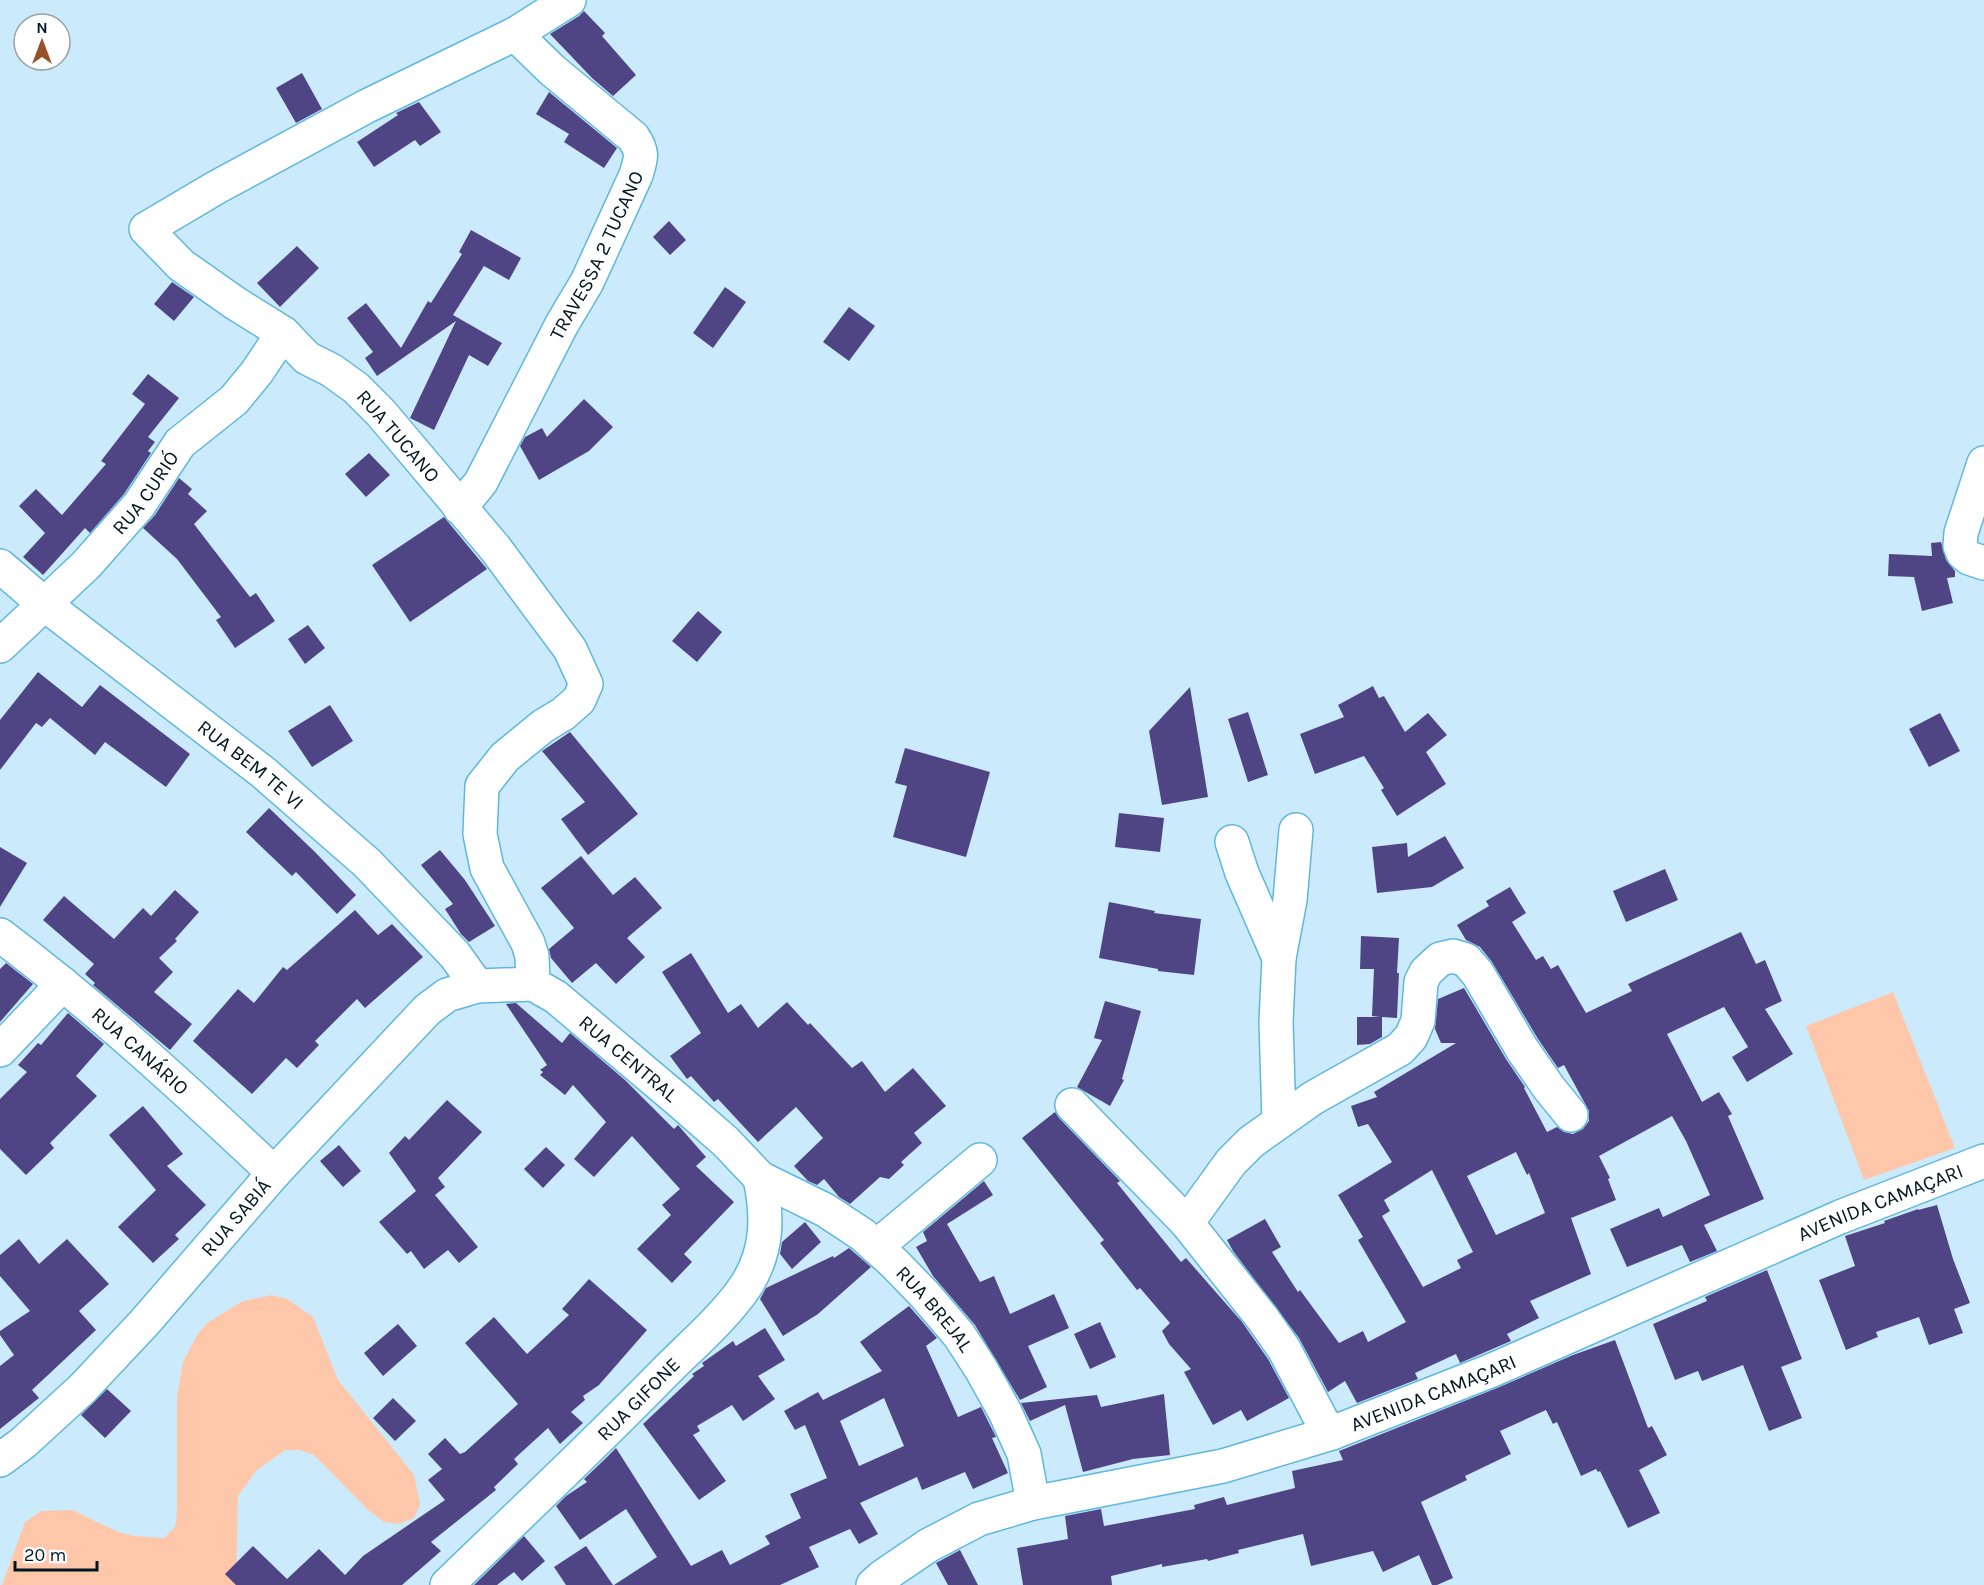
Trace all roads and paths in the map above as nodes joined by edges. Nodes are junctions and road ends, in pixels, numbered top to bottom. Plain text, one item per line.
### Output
1 (569, 0) edge
2 (515, 34) junction
3 (283, 333) junction
4 (1984, 464) edge
5 (460, 508) junction
6 (1984, 563) edge
7 (0, 566) edge
8 (43, 603) junction
9 (0, 646) edge
10 (1296, 830) dead end
11 (1232, 842) dead end
12 (0, 935) edge
13 (1279, 958) junction
14 (63, 984) junction
15 (533, 984) junction
16 (477, 986) junction
17 (0, 1050) edge
18 (1072, 1105) dead end
19 (1571, 1115) dead end
20 (1279, 1121) junction
21 (980, 1160) dead end
22 (1984, 1161) edge
23 (274, 1173) junction
24 (760, 1178) junction
25 (1187, 1223) junction
26 (876, 1246) junction
27 (1332, 1433) junction
28 (0, 1460) edge
29 (1033, 1503) junction
30 (447, 1585) edge
31 (873, 1585) edge

1 - 2 street
2 - 3 street, RUA TUCANO
2 - 5 street, TRAVESSA 2 TUCANO
3 - 5 street, RUA TUCANO
3 - 8 street, RUA CURIÓ
4 - 6 street
5 - 15 street, RUA TUCANO
7 - 8 street, RUA BEM TE VI
8 - 9 street, RUA CURIÓ
8 - 16 street, RUA BEM TE VI
10 - 13 street
11 - 13 street
12 - 14 street, RUA CANÁRIO
13 - 20 street
14 - 17 street
14 - 23 street, RUA CANÁRIO
15 - 16 street
15 - 24 street, RUA CENTRAL
16 - 23 street, RUA SABIÁ
18 - 25 street
19 - 20 street
20 - 25 street
21 - 26 street
22 - 27 street, AVENIDA CAMAÇARI
23 - 28 street, RUA SABIÁ
24 - 26 street, RUA BREJAL
24 - 30 street, RUA GIFONE
25 - 27 street
26 - 29 street, RUA BREJAL
27 - 29 street, AVENIDA CAMAÇARI
29 - 31 street, AVENIDA CAMAÇARI

